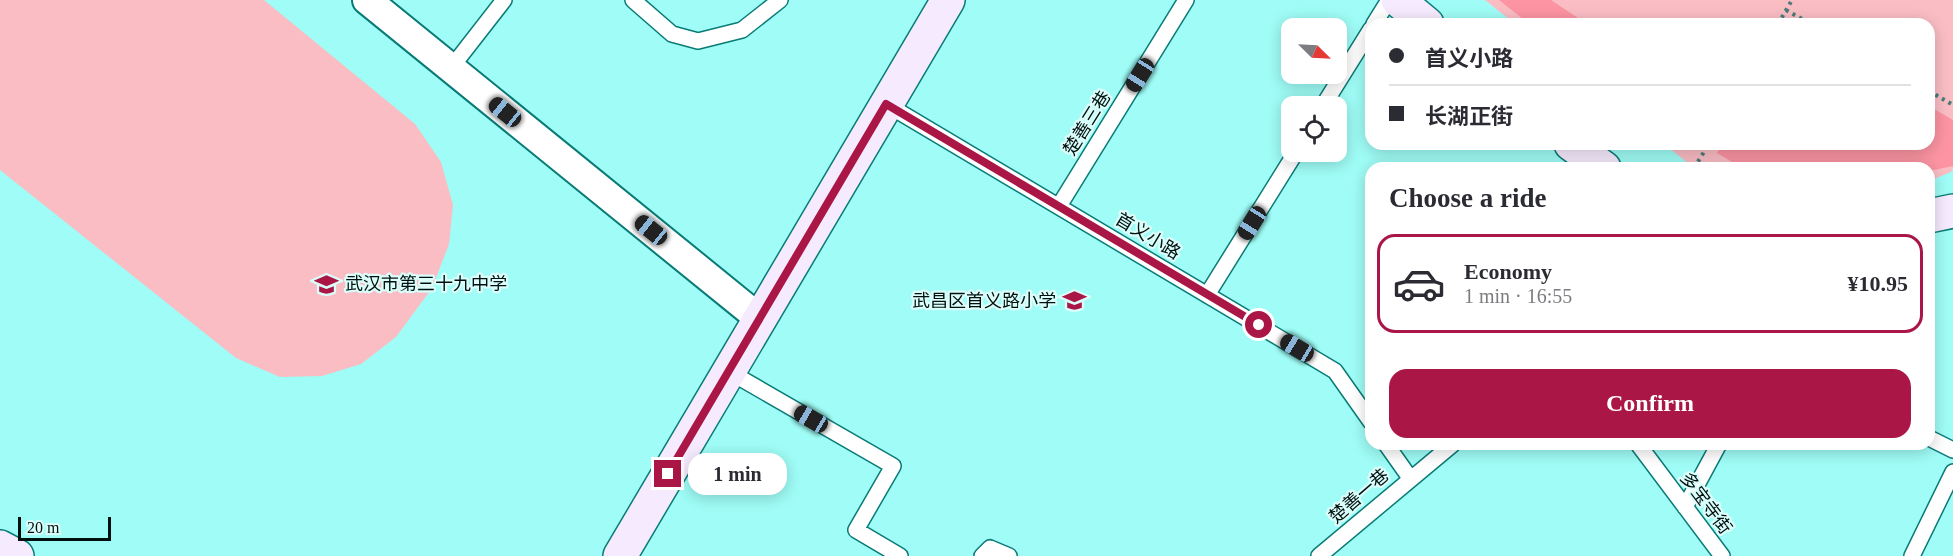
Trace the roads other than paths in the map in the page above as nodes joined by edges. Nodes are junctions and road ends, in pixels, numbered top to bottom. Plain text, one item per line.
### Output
1 (367, 0) edge
2 (504, 0) edge
3 (633, 0) edge
4 (780, 0) edge
5 (948, 0) edge
6 (1186, 0) edge
7 (1389, 0) edge
8 (1398, 0) edge
9 (1378, 18) edge
10 (1420, 18) edge
11 (1365, 39) edge
12 (451, 68) junction
13 (1329, 96) edge
14 (886, 104) junction
15 (1579, 150) edge
16 (1290, 162) edge
17 (1596, 162) edge
18 (1059, 206) junction
19 (1953, 211) edge
20 (1935, 215) edge
21 (1208, 295) junction
22 (760, 319) junction
23 (728, 371) junction
24 (1365, 414) edge
25 (1935, 441) edge
26 (1390, 450) edge
27 (1446, 450) edge
28 (1642, 450) edge
29 (1716, 450) edge
30 (1953, 450) edge
31 (1953, 472) edge
32 (1410, 478) junction
33 (1685, 507) junction
34 (0, 546) edge
35 (17, 556) edge
36 (620, 556) edge
37 (900, 556) edge
38 (982, 556) edge
39 (1009, 556) edge
40 (1319, 556) edge
41 (1722, 556) edge
42 (1912, 556) edge

1 - 12 street
2 - 12 lane
3 - 4 lane
5 - 14 street
6 - 18 lane, 楚善三巷
7 - 9 lane
8 - 10 street
11 - 13 lane
12 - 22 street
14 - 18 lane, 首义小路
14 - 22 street
15 - 17 street
16 - 21 lane
18 - 21 lane, 首义小路
19 - 20 street
21 - 24 lane, 首义小路
22 - 23 street
23 - 36 street
23 - 37 lane
25 - 30 lane
26 - 32 lane
27 - 32 lane, 楚善一巷
28 - 33 lane, 多宝寺街
29 - 33 lane
31 - 42 lane
32 - 40 lane, 楚善一巷
33 - 41 lane, 多宝寺街
34 - 35 street
38 - 39 lane

